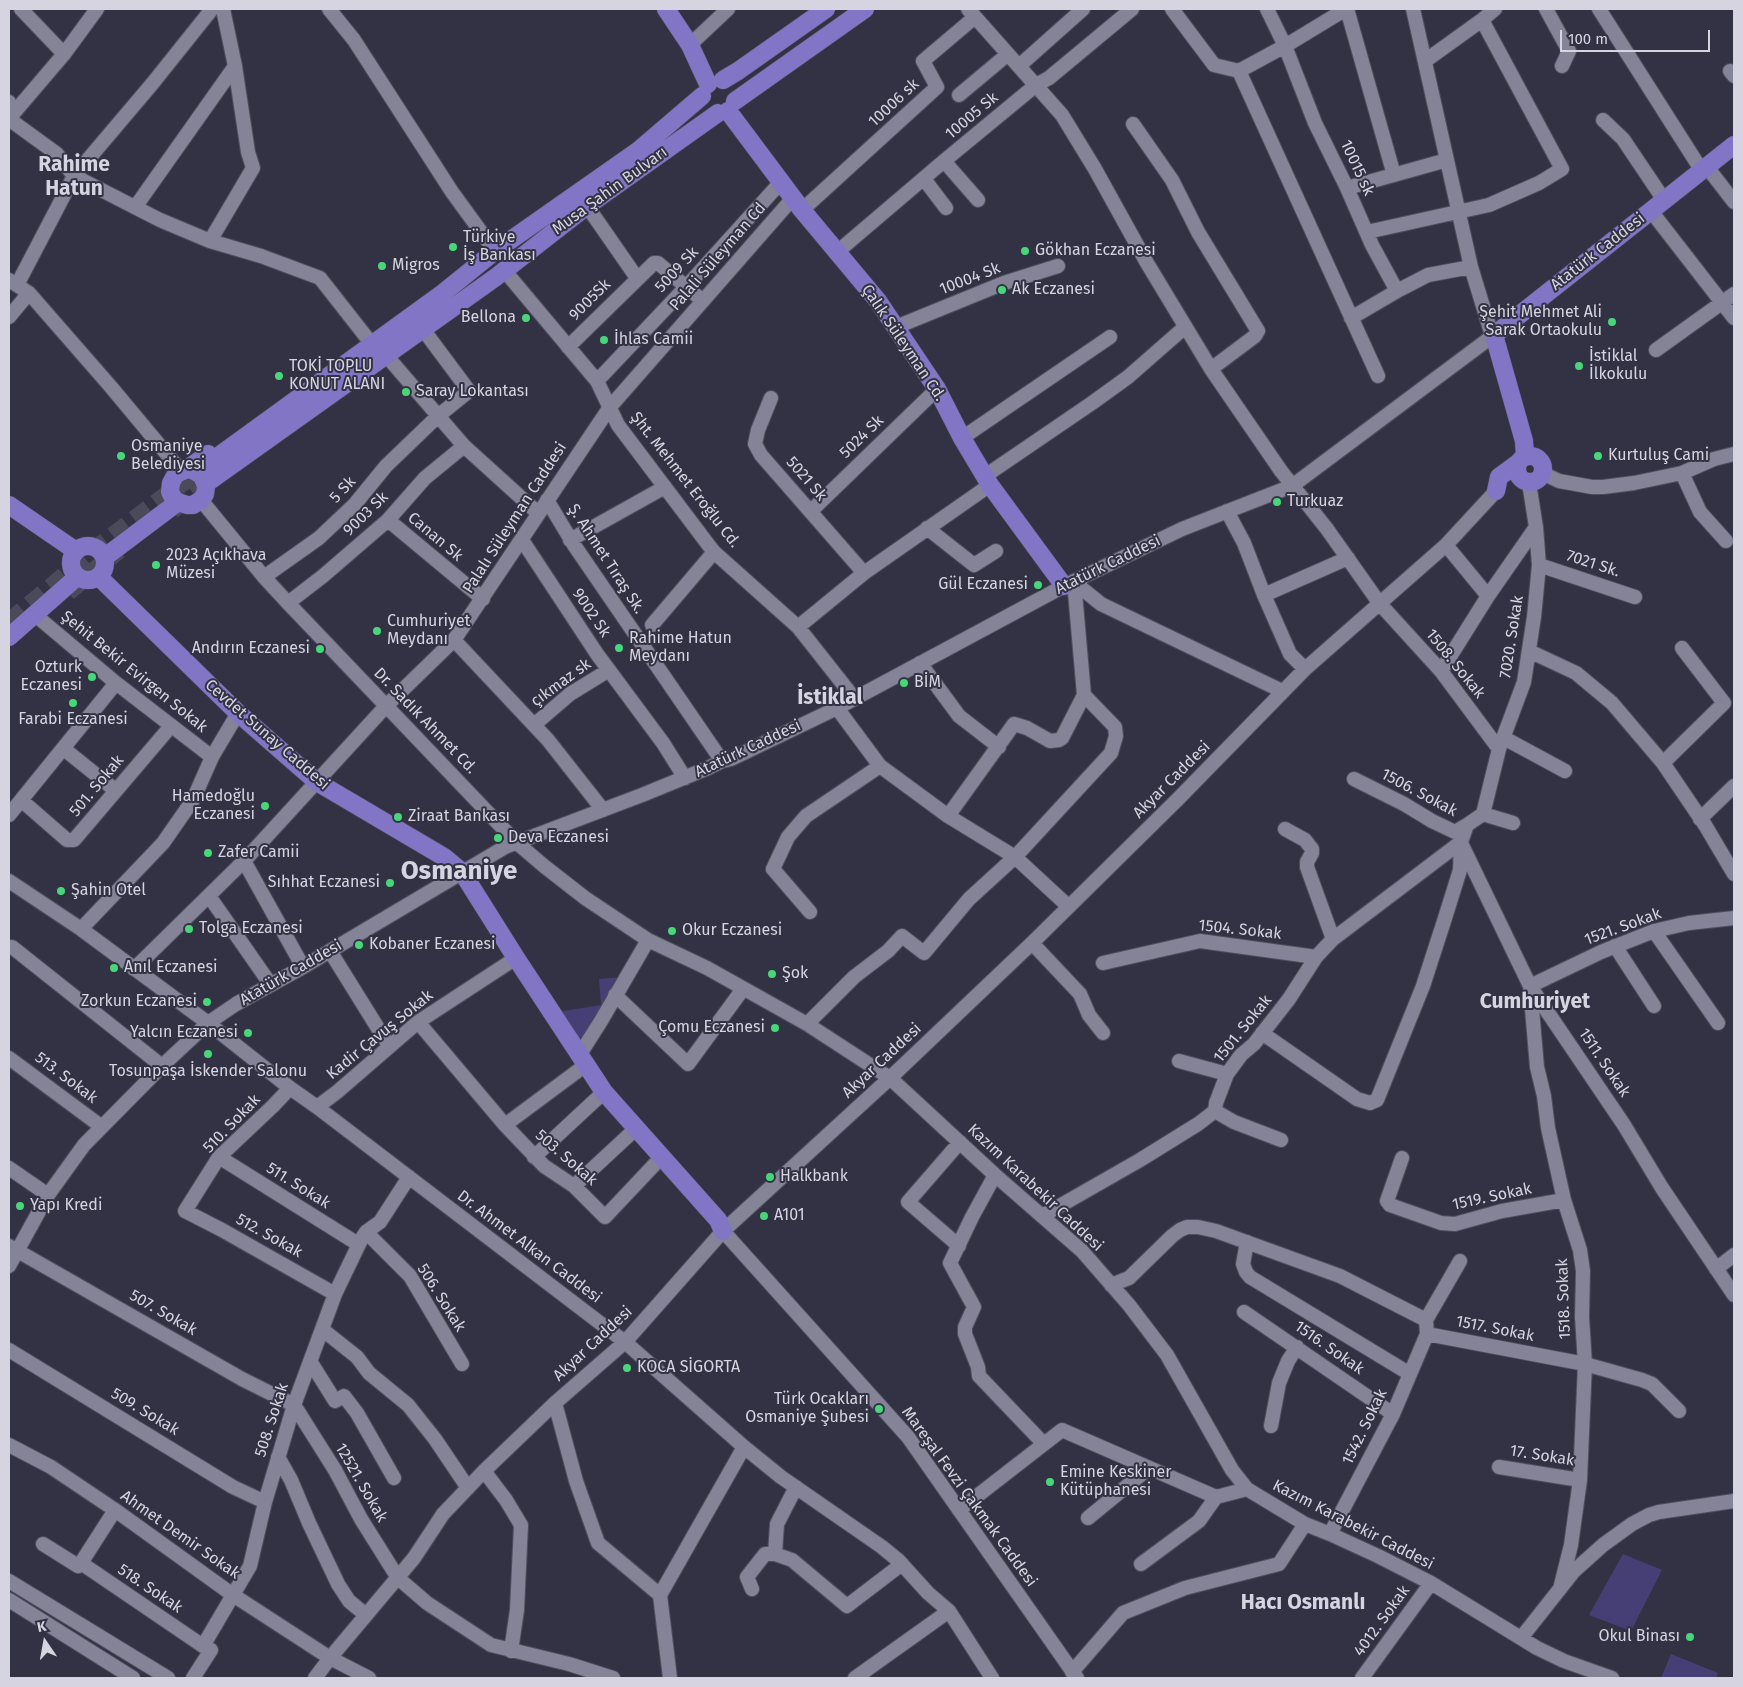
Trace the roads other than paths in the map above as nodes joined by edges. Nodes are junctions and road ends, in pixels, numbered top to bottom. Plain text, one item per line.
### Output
1 (20, 9) edge
2 (97, 9) edge
3 (212, 9) edge
4 (222, 9) edge
5 (329, 9) edge
6 (666, 9) edge
7 (674, 9) edge
8 (728, 9) edge
9 (826, 9) edge
10 (865, 9) edge
11 (1083, 9) edge
12 (1132, 9) edge
13 (1172, 9) edge
14 (1267, 9) edge
15 (1346, 9) edge
16 (1413, 9) edge
17 (1495, 9) edge
18 (1546, 9) edge
19 (1599, 9) edge
20 (971, 13) edge
21 (1482, 20) junction
22 (694, 41) junction
23 (1286, 46) junction
24 (64, 54) junction
25 (1008, 54) junction
26 (1425, 61) junction
27 (235, 66) junction
28 (1019, 66) junction
29 (1562, 66) dead end
30 (1239, 71) junction
31 (713, 85) junction
32 (1036, 85) junction
33 (959, 95) dead end
34 (10, 106) edge
35 (727, 108) junction
36 (1603, 120) dead end
37 (1133, 124) dead end
38 (1734, 145) edge
39 (1447, 160) junction
40 (944, 161) junction
41 (1704, 169) junction
42 (1394, 174) junction
43 (74, 176) junction
44 (924, 179) junction
45 (781, 182) junction
46 (1347, 188) junction
47 (978, 200) dead end
48 (1734, 202) edge
49 (798, 204) junction
50 (136, 206) junction
51 (587, 206) junction
52 (1657, 206) junction
53 (946, 208) dead end
54 (1459, 211) junction
55 (1367, 232) junction
56 (210, 242) junction
57 (836, 252) junction
58 (488, 257) junction
59 (1058, 266) dead end
60 (1471, 267) junction
61 (500, 273) junction
62 (637, 278) junction
63 (13, 282) edge
64 (686, 287) junction
65 (1397, 291) junction
66 (29, 293) junction
67 (1734, 294) edge
68 (703, 301) junction
69 (1722, 302) junction
70 (9, 317) edge
71 (1351, 318) junction
72 (1734, 318) edge
73 (896, 327) junction
74 (1185, 327) junction
75 (1494, 335) junction
76 (428, 336) junction
77 (1110, 337) dead end
78 (367, 338) junction
79 (568, 347) junction
80 (1656, 350) dead end
81 (391, 361) junction
82 (1210, 369) junction
83 (1378, 376) dead end
84 (597, 381) junction
85 (937, 389) junction
86 (772, 398) dead end
87 (610, 407) junction
88 (438, 416) junction
89 (962, 438) junction
90 (464, 446) junction
91 (1734, 454) edge
92 (1529, 465) junction
93 (195, 472) junction
94 (1682, 473) junction
95 (987, 480) junction
96 (1292, 486) junction
97 (665, 487) junction
98 (1496, 491) joint
99 (175, 499) junction
100 (201, 500) junction
101 (547, 500) junction
102 (9, 505) edge
103 (810, 511) junction
104 (1227, 511) junction
105 (538, 513) junction
106 (9, 519) edge
107 (388, 520) junction
108 (1536, 527) junction
109 (927, 528) junction
110 (522, 540) junction
111 (570, 540) junction
112 (1726, 541) dead end
113 (1446, 545) junction
114 (996, 551) dead end
115 (714, 552) junction
116 (102, 554) junction
117 (1348, 558) junction
118 (74, 564) junction
119 (1539, 565) junction
120 (864, 573) junction
121 (99, 577) junction
122 (264, 577) junction
123 (1071, 583) junction
124 (1264, 595) junction
125 (1488, 596) junction
126 (1635, 597) dead end
127 (483, 599) junction
128 (288, 603) junction
129 (1380, 604) junction
130 (34, 614) junction
131 (652, 625) dead end
132 (798, 627) junction
133 (9, 629) edge
134 (9, 637) edge
135 (454, 640) junction
136 (1682, 648) dead end
137 (1529, 650) junction
138 (920, 663) junction
139 (1305, 669) junction
140 (609, 670) junction
141 (1441, 672) junction
142 (116, 683) junction
143 (1282, 692) junction
144 (1084, 695) junction
145 (854, 698) junction
146 (386, 706) junction
147 (836, 708) junction
148 (238, 713) junction
149 (534, 725) junction
150 (171, 726) junction
151 (1502, 744) junction
152 (999, 747) junction
153 (64, 749) junction
154 (212, 757) junction
155 (722, 761) junction
156 (1663, 763) junction
157 (880, 766) junction
158 (1565, 771) dead end
159 (685, 778) junction
160 (1354, 778) dead end
161 (317, 782) junction
162 (1734, 786) edge
163 (115, 790) junction
164 (21, 800) junction
165 (603, 810) junction
166 (1483, 814) junction
167 (9, 815) edge
168 (948, 816) junction
169 (1700, 818) junction
170 (1512, 823) dead end
171 (1467, 825) junction
172 (1285, 829) dead end
173 (517, 842) junction
174 (1461, 842) junction
175 (1015, 857) junction
176 (244, 861) junction
177 (462, 872) junction
178 (1734, 874) edge
179 (9, 881) edge
180 (209, 896) junction
181 (1068, 906) junction
182 (810, 912) dead end
183 (1734, 918) edge
184 (81, 930) junction
185 (1654, 931) junction
186 (1333, 939) junction
187 (648, 940) junction
188 (1032, 943) junction
189 (1615, 946) junction
190 (12, 947) dead end
191 (330, 951) junction
192 (1316, 956) junction
193 (516, 958) junction
194 (1103, 963) dead end
195 (303, 967) junction
196 (134, 969) junction
197 (271, 985) junction
198 (1530, 986) junction
199 (743, 989) junction
200 (616, 995) junction
201 (1654, 1006) dead end
202 (418, 1022) junction
203 (208, 1023) junction
204 (1718, 1023) dead end
205 (807, 1024) junction
206 (1103, 1033) dead end
207 (1262, 1034) junction
208 (389, 1046) junction
209 (9, 1058) edge
210 (583, 1059) junction
211 (1179, 1061) dead end
212 (162, 1066) junction
213 (1228, 1074) junction
214 (890, 1078) junction
215 (290, 1088) junction
216 (604, 1092) junction
217 (317, 1107) junction
218 (1215, 1111) junction
219 (505, 1125) junction
220 (102, 1127) junction
221 (629, 1135) junction
222 (1281, 1140) dead end
223 (960, 1142) junction
224 (219, 1157) junction
225 (534, 1157) junction
226 (1402, 1158) dead end
227 (655, 1164) junction
228 (9, 1168) edge
229 (996, 1175) junction
230 (409, 1177) junction
231 (574, 1186) junction
232 (48, 1195) junction
233 (1564, 1200) junction
234 (185, 1211) joint
235 (1042, 1216) junction
236 (724, 1231) junction
237 (362, 1238) junction
238 (1247, 1242) junction
239 (959, 1246) junction
240 (12, 1248) edge
241 (1734, 1255) edge
242 (1460, 1261) dead end
243 (9, 1266) edge
244 (1716, 1269) junction
245 (1111, 1285) junction
246 (335, 1294) junction
247 (1734, 1295) edge
248 (1244, 1312) dead end
249 (1427, 1327) junction
250 (322, 1330) junction
251 (625, 1342) junction
252 (1297, 1347) junction
253 (9, 1350) edge
254 (310, 1361) junction
255 (462, 1364) dead end
256 (1585, 1364) junction
257 (1410, 1374) junction
258 (555, 1403) junction
259 (294, 1406) junction
260 (1680, 1411) dead end
261 (1393, 1414) junction
262 (1271, 1426) dead end
263 (1044, 1444) junction
264 (9, 1445) edge
265 (744, 1447) junction
266 (278, 1457) junction
267 (1499, 1467) dead end
268 (1149, 1468) junction
269 (484, 1471) junction
270 (394, 1478) dead end
271 (1580, 1480) junction
272 (796, 1487) junction
273 (468, 1488) junction
274 (1247, 1490) junction
275 (1216, 1497) junction
276 (1734, 1501) edge
277 (265, 1502) junction
278 (115, 1510) junction
279 (959, 1510) junction
280 (1088, 1518) dead end
281 (1306, 1524) junction
282 (1330, 1534) junction
283 (43, 1544) dead end
284 (775, 1554) junction
285 (902, 1564) junction
286 (1141, 1564) dead end
287 (79, 1565) junction
288 (398, 1578) junction
289 (9, 1581) edge
290 (1431, 1583) junction
291 (1561, 1585) junction
292 (752, 1589) dead end
293 (233, 1595) junction
294 (660, 1595) junction
295 (9, 1600) edge
296 (949, 1611) junction
297 (366, 1616) junction
298 (1520, 1638) junction
299 (204, 1646) junction
300 (511, 1651) junction
301 (330, 1658) junction
302 (568, 1664) junction
303 (1589, 1674) edge
304 (1075, 1675) edge
305 (134, 1678) edge
306 (168, 1678) edge
307 (193, 1678) edge
308 (315, 1678) edge
309 (369, 1678) edge
310 (571, 1678) edge
311 (613, 1678) edge
312 (670, 1678) edge
313 (855, 1678) edge
314 (992, 1678) edge
315 (1362, 1678) edge
316 (1612, 1678) edge

1 - 24 street
2 - 24 street
3 - 43 street
4 - 27 street
5 - 58 street
6 - 31 main road
7 - 22 main road
8 - 22 street
9 - 31 main road, Musa Şahin Bulvarı
10 - 35 main road, Musa Şahin Bulvarı
11 - 28 street
12 - 32 street, 10005 Sk
13 - 30 street
14 - 23 street, 10015 sk
15 - 23 street
15 - 42 street
16 - 26 street
17 - 21 street
18 - 29 street
19 - 41 street
20 - 25 street, 1508. Sokak
20 - 49 street, 10006 sk
21 - 26 street
21 - 54 street
22 - 31 main road
23 - 30 street
23 - 46 street, 10015 sk
24 - 34 street
25 - 28 street, 1508. Sokak
25 - 33 street
26 - 39 street
27 - 50 street
27 - 56 street
28 - 32 street, 1508. Sokak
30 - 71 street
31 - 35 main road
31 - 35 main road
31 - 58 main road, Musa Şahin Bulvarı
32 - 40 street, 10005 Sk
32 - 74 street, 1508. Sokak
34 - 43 street
35 - 45 main road, Çalık Süleyman Cd.
35 - 51 main road, Musa Şahin Bulvarı
36 - 52 street
37 - 82 street
38 - 41 main road, Atatürk Caddesi
39 - 42 street
39 - 54 street
40 - 44 street, 10005 Sk
40 - 47 street
41 - 48 street
41 - 52 main road, Atatürk Caddesi
42 - 46 street
43 - 50 street
43 - 63 street
44 - 53 street
44 - 57 street, 10005 Sk
45 - 49 main road, Çalık Süleyman Cd.
45 - 64 street, 5009 Sk
46 - 55 street, 10015 sk
49 - 57 main road, Çalık Süleyman Cd.
49 - 68 street, Palali Süleyman Cd
50 - 56 street
51 - 61 main road, Musa Şahin Bulvarı
51 - 62 street
52 - 69 street
52 - 75 main road, Atatürk Caddesi
54 - 55 street
54 - 60 street
55 - 65 street, 10015 sk
56 - 78 street
57 - 73 main road, Çalık Süleyman Cd.
58 - 78 main road
58 - 93 main road, Musa Şahin Bulvarı
59 - 73 street, 10004 Sk
60 - 65 street
60 - 75 street
61 - 76 main road
61 - 79 street, Şht. Mehmet Eroğlu Cd.
61 - 93 main road, Musa Şahin Bulvarı
62 - 64 street, 9005Sk
62 - 79 street, 9005Sk
63 - 66 street
64 - 68 street
64 - 84 street, 5009 Sk
65 - 71 street
66 - 70 street
66 - 93 street
67 - 69 street
68 - 87 street, Palali Süleyman Cd
69 - 72 street
69 - 80 street
71 - 83 street
73 - 85 main road, Çalık Süleyman Cd.
74 - 82 street, 1508. Sokak
74 - 95 street
75 - 92 main road
75 - 96 street, Atatürk Caddesi
76 - 81 main road
76 - 88 street, 5 Sk
77 - 89 street
78 - 93 main road
79 - 84 street, Şht. Mehmet Eroğlu Cd.
81 - 88 street
81 - 100 main road
82 - 96 street, 1508. Sokak
84 - 87 street, Şht. Mehmet Eroğlu Cd.
85 - 89 main road, Çalık Süleyman Cd.
85 - 103 street, 5024 Sk
86 - 103 street, 5021 Sk
87 - 97 street, Şht. Mehmet Eroğlu Cd.
87 - 101 street, Palalı Süleyman Caddesi
88 - 90 street
88 - 122 street, 5 Sk
89 - 95 main road, Çalık Süleyman Cd.
90 - 105 street
90 - 107 street, 9003 Sk
91 - 94 street
92 - 94 street
92 - 98 main road
92 - 108 street, 7020. Sokak
93 - 99 main road
93 - 100 main road
94 - 112 street
95 - 109 street
95 - 123 main road, Çalık Süleyman Cd.
96 - 104 street, Atatürk Caddesi
96 - 117 street, 1508. Sokak
97 - 111 street
97 - 115 street, Şht. Mehmet Eroğlu Cd.
98 - 113 street, Akyar Caddesi
99 - 100 main road
99 - 116 main road
100 - 122 street, Dr. Sadık Ahmet Cd.
101 - 105 street, Palalı Süleyman Caddesi
101 - 111 street, Ş. Ahmet Tıraş Sk.
102 - 118 main road
103 - 120 street, 5021 Sk
104 - 123 street, Atatürk Caddesi
104 - 124 street
105 - 110 street, Palalı Süleyman Caddesi
106 - 118 main road
107 - 127 street, Canan Sk
107 - 128 street, 9003 Sk
108 - 119 street, 7020. Sokak
108 - 125 street
109 - 114 street
109 - 120 street
110 - 127 street, Palalı Süleyman Caddesi
110 - 140 street, 9002 Sk
111 - 155 street, Ş. Ahmet Tıraş Sk.
113 - 125 street
113 - 129 street, Akyar Caddesi
115 - 131 street
115 - 132 street, Şht. Mehmet Eroğlu Cd.
116 - 118 main road
116 - 121 main road
117 - 124 street
117 - 129 street, 1508. Sokak
118 - 121 main road
118 - 130 main road
118 - 133 main road
119 - 126 street, 7021 Sk.
119 - 137 street, 7020. Sokak
120 - 132 street
121 - 148 main road, Cevdet Sunay Caddesi
122 - 128 street, Dr. Sadık Ahmet Cd.
123 - 138 street, Atatürk Caddesi
123 - 143 street
123 - 144 street
124 - 139 street
125 - 141 street
127 - 135 street, Palalı Süleyman Caddesi
128 - 146 street, Dr. Sadık Ahmet Cd.
129 - 139 street, Akyar Caddesi
129 - 141 street, 1508. Sokak
130 - 134 main road
130 - 142 street, Şehit Bekir Evirgen Sokak
132 - 145 street, Şht. Mehmet Eroğlu Cd.
135 - 146 street, Palalı Süleyman Caddesi
135 - 149 street
136 - 156 street
137 - 151 street, 7020. Sokak
137 - 156 street
138 - 145 street, Atatürk Caddesi
138 - 152 street
139 - 143 street, Akyar Caddesi
140 - 149 street, çıkmaz sk
140 - 159 street, 9002 Sk
141 - 151 street, 1508. Sokak
142 - 150 street, Şehit Bekir Evirgen Sokak
142 - 153 street
143 - 181 street, Akyar Caddesi
144 - 152 street
144 - 175 street
145 - 147 street, Atatürk Caddesi
146 - 161 street, Palalı Süleyman Caddesi
146 - 173 street, Dr. Sadık Ahmet Cd.
147 - 155 street, Atatürk Caddesi
147 - 157 street
148 - 154 street
148 - 161 main road, Cevdet Sunay Caddesi
149 - 165 street
150 - 154 street, Şehit Bekir Evirgen Sokak
150 - 163 street, 501. Sokak
151 - 158 street
151 - 166 street, 7020. Sokak
152 - 168 street
153 - 163 street
153 - 164 street
154 - 184 street
155 - 159 street, Atatürk Caddesi
156 - 169 street
157 - 168 street
157 - 182 street
159 - 165 street, Atatürk Caddesi
160 - 171 street, 1506. Sokak
161 - 176 street, Palalı Süleyman Caddesi
161 - 177 main road, Cevdet Sunay Caddesi
162 - 169 street
163 - 164 street, 501. Sokak
164 - 167 street
165 - 173 street, Atatürk Caddesi
166 - 170 street
166 - 171 street
168 - 175 street
169 - 178 street
171 - 174 street
172 - 186 street
173 - 177 street, Atatürk Caddesi
173 - 187 street, Dr. Sadık Ahmet Cd.
174 - 186 street, 1501. Sokak
174 - 198 street, 1511. Sokak
174 - 207 street
175 - 181 street
175 - 205 street
176 - 180 street, Palalı Süleyman Caddesi
176 - 195 street
177 - 191 street, Atatürk Caddesi
177 - 193 main road, Cevdet Sunay Caddesi
179 - 184 street, Dr. Ahmet Alkan Caddesi
180 - 196 street, Palalı Süleyman Caddesi
180 - 197 street
181 - 188 street, Akyar Caddesi
183 - 185 street, 1521. Sokak
184 - 196 street, Dr. Ahmet Alkan Caddesi
185 - 189 street, 1521. Sokak
185 - 204 street
186 - 192 street, 1501. Sokak
187 - 199 street, Dr. Sadık Ahmet Cd.
187 - 200 street, 503. Sokak
188 - 206 street
188 - 214 street, Akyar Caddesi
189 - 198 street, 1521. Sokak
189 - 201 street
190 - 212 street
191 - 195 street, Atatürk Caddesi
191 - 208 street
192 - 194 street, 1504. Sokak
192 - 207 street, 1501. Sokak
193 - 202 street, Kadir Çavuş Sokak
193 - 210 main road, Cevdet Sunay Caddesi
195 - 197 street, Atatürk Caddesi
196 - 203 street, Dr. Ahmet Alkan Caddesi
197 - 203 street, Atatürk Caddesi
198 - 233 street, 1518. Sokak
198 - 244 street, 1511. Sokak
199 - 200 street
199 - 205 street, Kazım Karabekir Caddesi
200 - 210 street, 503. Sokak
202 - 208 street, Kadir Çavuş Sokak
202 - 219 street
203 - 212 street, Atatürk Caddesi
203 - 215 street, Dr. Ahmet Alkan Caddesi
205 - 214 street, Kazım Karabekir Caddesi
207 - 213 street, 1501. Sokak
208 - 217 street, Kadir Çavuş Sokak
209 - 220 street, 513. Sokak
210 - 216 main road, Cevdet Sunay Caddesi
210 - 219 street, 503. Sokak
211 - 213 street
212 - 220 street, Atatürk Caddesi
213 - 218 street, 1501. Sokak
214 - 223 street, Kazım Karabekir Caddesi
214 - 236 street, Akyar Caddesi
215 - 217 street, Dr. Ahmet Alkan Caddesi
215 - 224 street, 510. Sokak
216 - 221 main road
216 - 225 street
216 - 236 main road
217 - 230 street, Dr. Ahmet Alkan Caddesi
218 - 222 street
218 - 235 street
219 - 225 street, 503. Sokak
220 - 232 street, Atatürk Caddesi
221 - 227 main road
221 - 231 street
223 - 229 street, Kazım Karabekir Caddesi
223 - 239 street
224 - 234 street, 510. Sokak
224 - 237 street, 511. Sokak
225 - 231 street, 503. Sokak
226 - 233 street, 1519. Sokak
227 - 231 street, 503. Sokak
227 - 236 main road
228 - 232 street
229 - 235 street, Kazım Karabekir Caddesi
229 - 239 street
230 - 237 street, 508. Sokak
230 - 251 street, Dr. Ahmet Alkan Caddesi
232 - 240 street, Atatürk Caddesi
233 - 256 street, 1518. Sokak
234 - 246 street, 512. Sokak
235 - 245 street, Kazım Karabekir Caddesi
236 - 251 street, Akyar Caddesi
236 - 279 street, Mareşal Fevzi Çakmak Caddesi
237 - 246 street, 508. Sokak
237 - 255 street, 506. Sokak
238 - 245 street, 1517. Sokak
238 - 249 street, 1517. Sokak
238 - 257 street
239 - 263 street
240 - 243 street, Atatürk Caddesi
240 - 259 street, 507. Sokak
241 - 244 street
242 - 249 street, 1542. Sokak
244 - 247 street, 1511. Sokak
245 - 274 street, Kazım Karabekir Caddesi
246 - 250 street, 508. Sokak
248 - 252 street, 1516. Sokak
249 - 256 street, 1517. Sokak
249 - 257 street, 1542. Sokak
250 - 254 street, 508. Sokak
250 - 273 street
251 - 258 street, Akyar Caddesi
251 - 265 street, Dr. Ahmet Alkan Caddesi
252 - 261 street, 1516. Sokak
252 - 262 street
253 - 277 street, 509. Sokak
254 - 259 street, 508. Sokak
254 - 270 street
256 - 260 street
256 - 271 street, 1518. Sokak
257 - 261 street, 1542. Sokak
258 - 269 street, Akyar Caddesi
258 - 294 street
259 - 266 street, 508. Sokak
259 - 288 street, 12521. Sokak
261 - 282 street, 1542. Sokak
263 - 268 street
263 - 279 street
264 - 278 street, Ahmet Demir Sokak
265 - 272 street, Dr. Ahmet Alkan Caddesi
265 - 294 street
266 - 277 street, 508. Sokak
266 - 297 street
267 - 271 street, 17. Sokak
268 - 275 street
268 - 280 street
269 - 273 street, Akyar Caddesi
269 - 300 street
271 - 291 street, 1518. Sokak
272 - 284 street
272 - 285 street, Dr. Ahmet Alkan Caddesi
273 - 288 street, Akyar Caddesi
274 - 275 street
274 - 281 street, Kazım Karabekir Caddesi
275 - 286 street
276 - 291 street
277 - 293 street, 508. Sokak
278 - 287 street
278 - 293 street, Ahmet Demir Sokak
279 - 304 street, Mareşal Fevzi Çakmak Caddesi
281 - 282 street, Kazım Karabekir Caddesi
281 - 304 street
282 - 290 street, Kazım Karabekir Caddesi
283 - 287 street, 518. Sokak
284 - 285 street
284 - 292 street
285 - 296 street, Dr. Ahmet Alkan Caddesi
287 - 299 street, 518. Sokak
288 - 297 street, Akyar Caddesi
288 - 300 street, 12521. Sokak
289 - 306 street
290 - 298 street, Kazım Karabekir Caddesi
290 - 315 street, 4012. Sokak
291 - 298 street
293 - 299 street, 508. Sokak
293 - 301 street, Ahmet Demir Sokak
294 - 312 street
295 - 305 street
296 - 313 street
296 - 314 street, Dr. Ahmet Alkan Caddesi
297 - 301 street, Akyar Caddesi
298 - 303 street, Kazım Karabekir Caddesi
299 - 307 street, 508. Sokak
300 - 302 street, 12521. Sokak
301 - 308 street, Akyar Caddesi
301 - 309 street, Ahmet Demir Sokak
302 - 310 street
302 - 311 street, 12521. Sokak
303 - 316 street, Kazım Karabekir Caddesi

